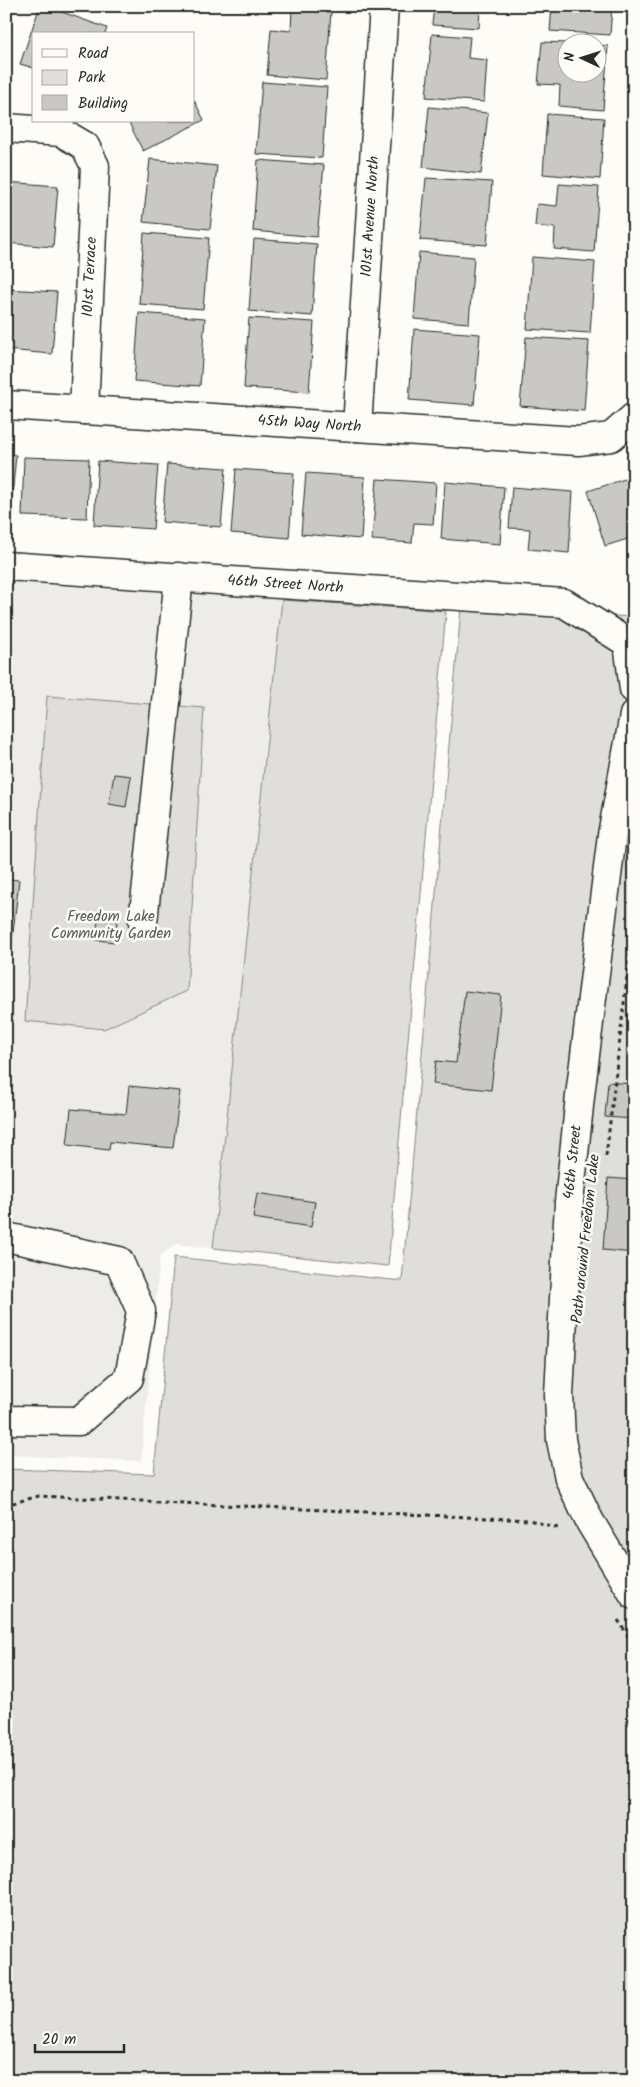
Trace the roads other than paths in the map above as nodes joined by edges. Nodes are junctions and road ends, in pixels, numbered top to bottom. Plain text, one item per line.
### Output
1 (384, 6) edge
2 (6, 128) edge
3 (6, 405) edge
4 (84, 410) junction
5 (634, 417) edge
6 (357, 427) junction
7 (6, 566) edge
8 (179, 577) junction
9 (634, 689) edge
10 (634, 715) edge
11 (143, 922) dead end
12 (6, 1237) edge
13 (6, 1420) edge
14 (634, 1595) edge

1 - 6 street, 101st Avenue North
2 - 4 street, 101st Terrace
3 - 4 street, 45th Way North
4 - 6 street, 45th Way North
5 - 6 street, 45th Way North
7 - 8 street, 46th Street North
8 - 9 street, 46th Street North
8 - 11 street
10 - 14 street, 46th Street
12 - 13 street

